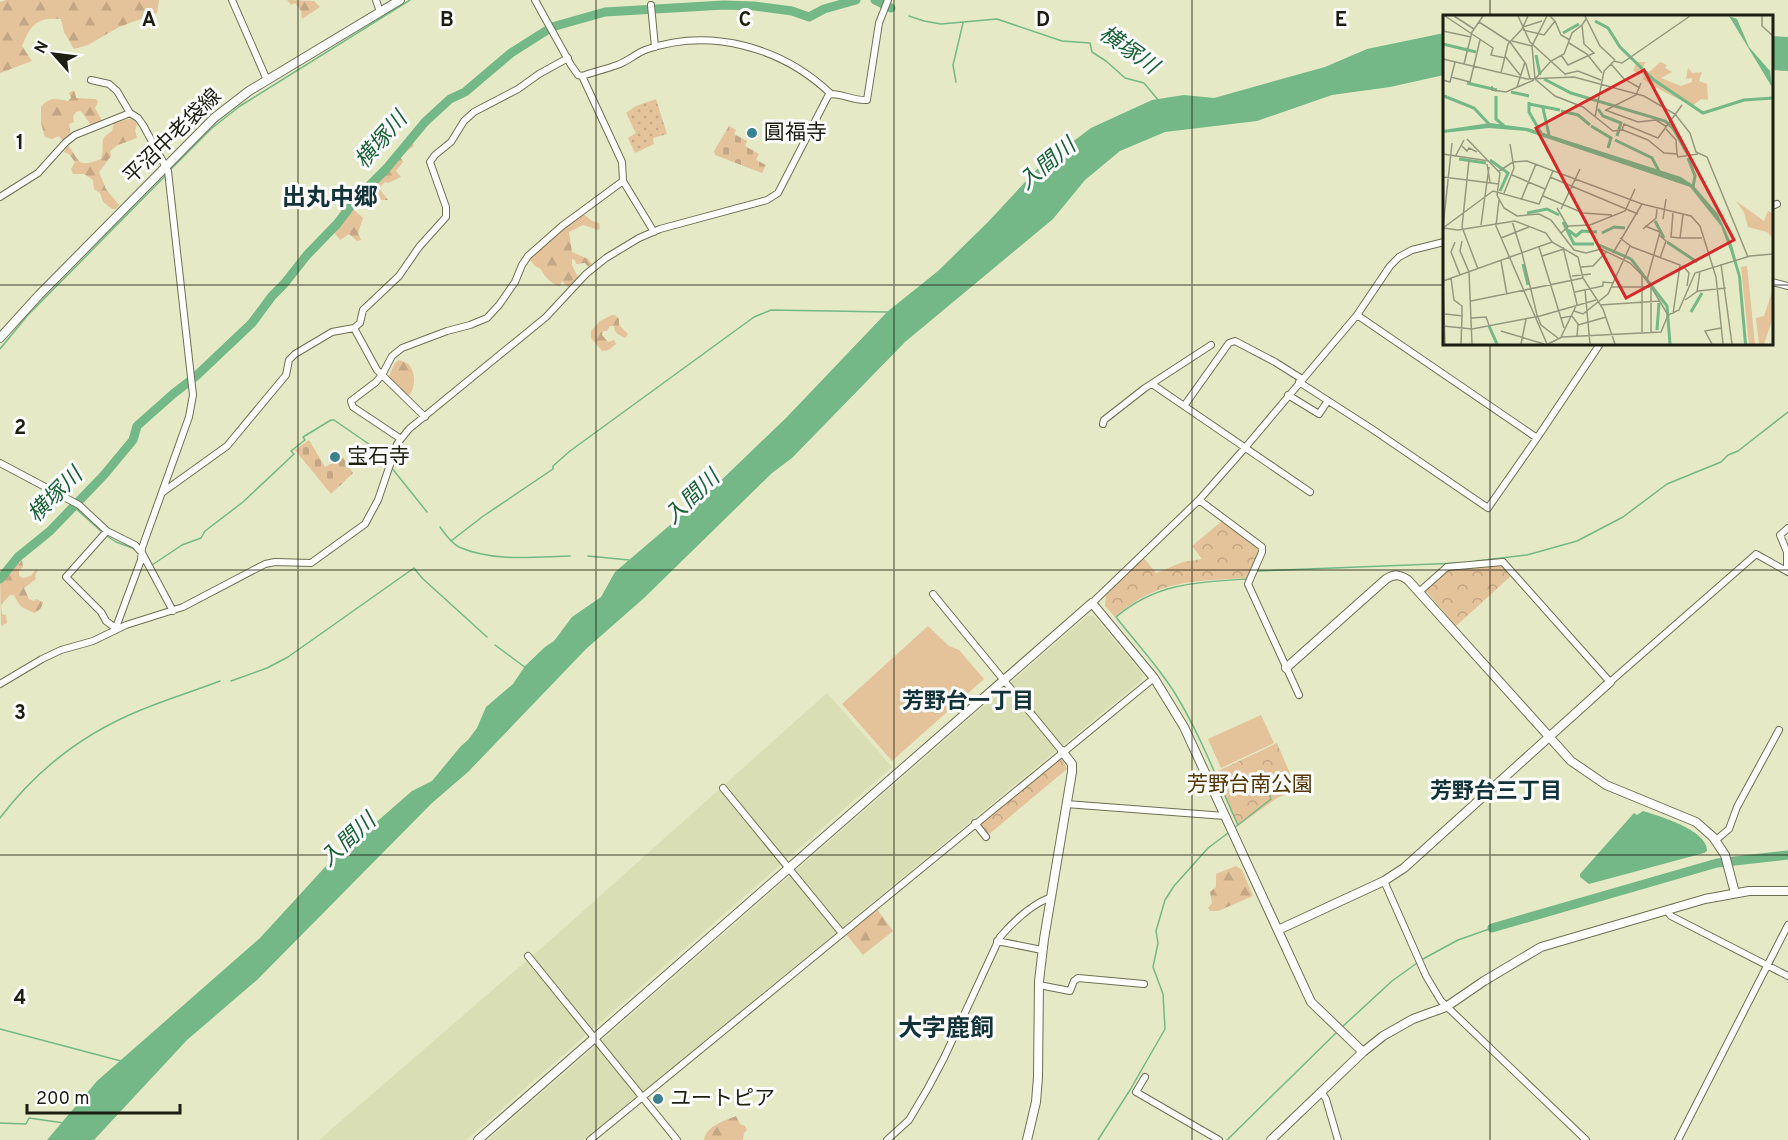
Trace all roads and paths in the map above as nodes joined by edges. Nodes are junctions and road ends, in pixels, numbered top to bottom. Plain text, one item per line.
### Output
1 (232, 0) edge
2 (376, 0) edge
3 (400, 0) edge
4 (535, 0) edge
5 (888, 0) edge
6 (651, 5) dead end
7 (380, 12) junction
8 (655, 47) junction
9 (568, 58) junction
10 (582, 76) junction
11 (91, 80) dead end
12 (267, 80) junction
13 (831, 94) junction
14 (130, 113) junction
15 (166, 167) junction
16 (623, 181) junction
17 (0, 197) edge
18 (654, 232) junction
19 (1443, 242) edge
20 (1773, 282) edge
21 (1788, 286) edge
22 (1357, 315) junction
23 (354, 328) junction
24 (0, 338) edge
25 (1211, 345) dead end
26 (1599, 345) edge
27 (382, 375) junction
28 (1300, 381) junction
29 (1152, 384) junction
30 (1288, 395) junction
31 (1327, 402) junction
32 (1184, 406) junction
33 (425, 417) junction
34 (1103, 424) dead end
35 (1537, 438) junction
36 (401, 439) junction
37 (1244, 449) junction
38 (0, 463) edge
39 (163, 492) junction
40 (1310, 492) dead end
41 (1199, 500) junction
42 (1788, 528) edge
43 (107, 531) junction
44 (142, 554) junction
45 (1788, 572) edge
46 (1419, 592) junction
47 (933, 594) dead end
48 (1092, 603) junction
49 (173, 611) junction
50 (115, 628) junction
51 (1286, 668) junction
52 (1154, 678) junction
53 (1004, 680) junction
54 (1610, 682) junction
55 (0, 684) edge
56 (1299, 696) dead end
57 (1779, 730) dead end
58 (1550, 738) junction
59 (1062, 751) junction
60 (723, 788) dead end
61 (1066, 804) junction
62 (1225, 816) junction
63 (975, 823) junction
64 (986, 837) dead end
65 (1716, 840) junction
66 (789, 867) junction
67 (1384, 881) junction
68 (1788, 891) edge
69 (1735, 893) junction
70 (1049, 898) junction
71 (1666, 910) junction
72 (1788, 925) edge
73 (1278, 930) junction
74 (841, 932) junction
75 (997, 941) junction
76 (1042, 950) junction
77 (528, 956) dead end
78 (1767, 965) junction
79 (1788, 976) edge
80 (1144, 984) dead end
81 (1039, 985) junction
82 (1446, 1007) junction
83 (594, 1037) junction
84 (1363, 1052) junction
85 (1145, 1077) dead end
86 (1321, 1091) junction
87 (642, 1096) junction
88 (478, 1140) edge
89 (590, 1140) edge
90 (677, 1140) edge
91 (887, 1140) edge
92 (1027, 1140) edge
93 (1219, 1140) edge
94 (1271, 1140) edge
95 (1338, 1140) edge
96 (1586, 1140) edge
97 (1678, 1140) edge

1 - 12 street
2 - 7 street
3 - 7 street, 平沼中老袋線
4 - 9 street
5 - 13 street
6 - 8 street
7 - 12 street, 平沼中老袋線
8 - 10 street
8 - 13 street
9 - 10 street
9 - 23 street
10 - 16 street
11 - 14 street
12 - 15 street, 平沼中老袋線
13 - 18 street
14 - 15 street
14 - 17 street
15 - 24 street, 平沼中老袋線
15 - 39 street
16 - 18 street
16 - 27 street
18 - 33 street
19 - 22 street
20 - 21 street
22 - 28 street
22 - 35 street
23 - 27 street
23 - 39 street
25 - 29 street
26 - 35 street
27 - 33 street
27 - 36 street
28 - 30 street
28 - 31 street
28 - 32 street
29 - 32 street
29 - 34 street
30 - 31 street
30 - 37 street
31 - 35 street
32 - 37 street
33 - 36 street
36 - 49 street
37 - 40 street
37 - 41 street
38 - 43 street
39 - 44 street
41 - 48 street
41 - 51 street
42 - 45 street
43 - 44 street
43 - 50 street
44 - 49 street
44 - 50 street
45 - 54 street
46 - 51 street
46 - 54 street
46 - 58 street
47 - 53 street
48 - 52 street
48 - 53 street
49 - 50 street
50 - 55 street
51 - 56 street
52 - 59 street
52 - 62 street
53 - 59 street
53 - 66 street
54 - 58 street
57 - 65 street
58 - 65 street
58 - 67 street
59 - 61 street
59 - 63 street
60 - 66 street
61 - 62 street
61 - 70 street
62 - 73 street
63 - 64 street
63 - 74 street
65 - 69 street
66 - 74 street
66 - 83 street
67 - 73 street
67 - 82 street
68 - 69 street
69 - 71 street
70 - 75 street
70 - 76 street
71 - 78 street
71 - 82 street
72 - 78 street
73 - 84 street
74 - 87 street
75 - 76 street
75 - 91 street
76 - 81 street
77 - 83 street
78 - 79 street
78 - 97 street
80 - 81 street
81 - 92 street
82 - 84 street
82 - 96 street
83 - 87 street
83 - 88 street
84 - 86 street
85 - 93 street
86 - 94 street
86 - 95 street
87 - 89 street
87 - 90 street

